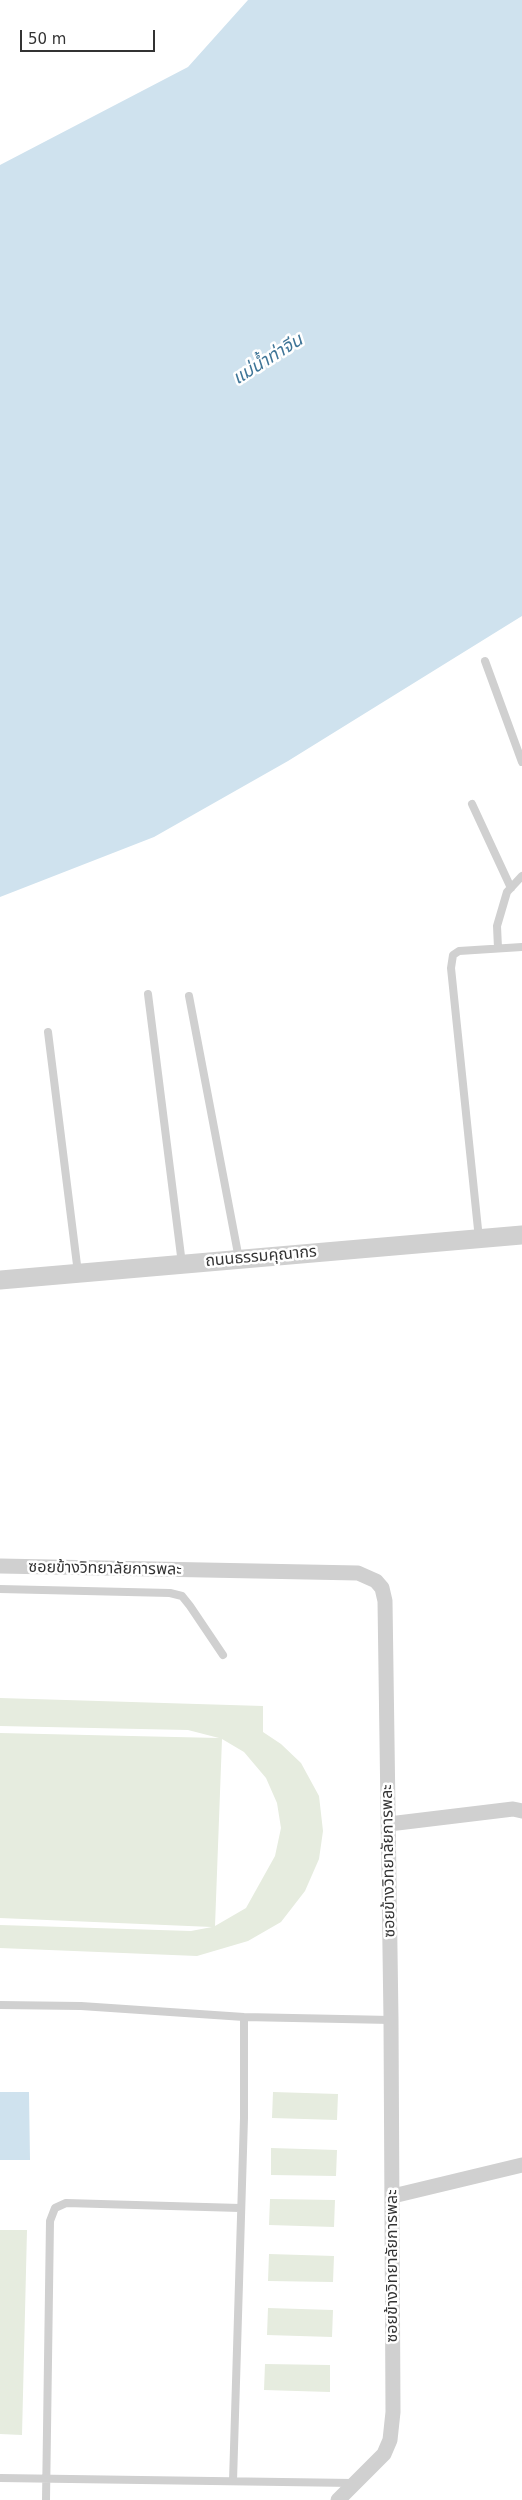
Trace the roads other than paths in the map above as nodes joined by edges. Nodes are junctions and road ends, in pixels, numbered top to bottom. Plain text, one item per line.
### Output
1 (486, 661) dead end
2 (522, 762) edge
3 (472, 804) dead end
4 (522, 876) edge
5 (511, 888) junction
6 (498, 948) junction
7 (522, 948) edge
8 (148, 994) dead end
9 (189, 996) dead end
10 (48, 1032) dead end
11 (522, 1235) edge
12 (479, 1239) junction
13 (239, 1259) junction
14 (182, 1264) junction
15 (78, 1273) junction
16 (0, 1280) edge
17 (0, 1566) edge
18 (0, 1589) edge
19 (223, 1654) dead end
20 (522, 1812) edge
21 (388, 1824) junction
22 (0, 2005) edge
23 (244, 2017) junction
24 (392, 2020) junction
25 (522, 2165) edge
26 (393, 2196) junction
27 (240, 2208) junction
28 (0, 2478) edge
29 (46, 2479) junction
30 (233, 2481) junction
31 (357, 2483) junction
32 (46, 2500) edge
33 (338, 2500) edge

1 - 2 lane
3 - 5 lane
4 - 5 lane
5 - 6 lane
6 - 7 lane
6 - 12 lane
8 - 14 lane
9 - 13 lane
10 - 15 lane
11 - 12 street, ถนนธรรมคุณากร
12 - 13 street, ถนนธรรมคุณากร
13 - 14 street, ถนนธรรมคุณากร
14 - 15 street, ถนนธรรมคุณากร
15 - 16 street, ถนนธรรมคุณากร
17 - 21 street, ซอยข้างวิทยาลัยการพละ
18 - 19 lane
20 - 21 street
21 - 24 street, ซอยข้างวิทยาลัยการพละ
22 - 23 lane
23 - 24 lane
23 - 27 lane
24 - 26 street, ซอยข้างวิทยาลัยการพละ
25 - 26 street
26 - 31 street, ซอยข้างวิทยาลัยการพละ
27 - 29 lane
27 - 30 lane
28 - 29 lane
29 - 30 lane
29 - 32 lane
30 - 31 lane
31 - 33 street, ซอยข้างวิทยาลัยการพละ

